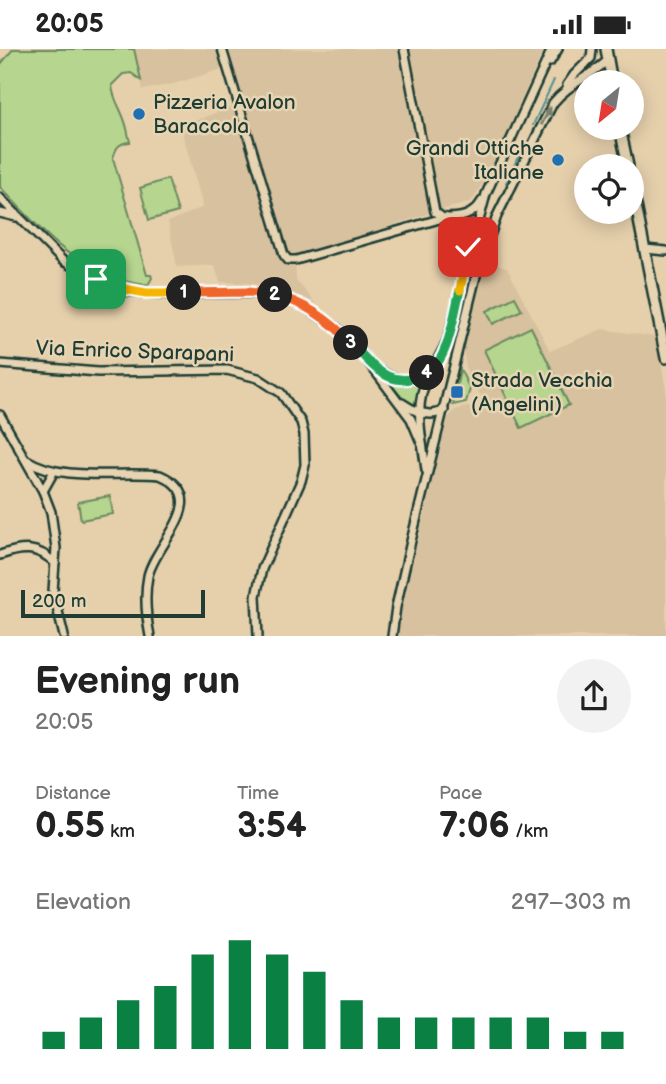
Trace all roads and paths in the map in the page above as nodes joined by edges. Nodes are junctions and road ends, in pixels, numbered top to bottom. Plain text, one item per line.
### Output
1 (222, 49) edge
2 (404, 49) edge
3 (552, 49) edge
4 (558, 49) edge
5 (592, 49) edge
6 (606, 49) edge
7 (608, 61) junction
8 (542, 69) junction
9 (610, 70) edge
10 (574, 87) edge
11 (562, 91) junction
12 (486, 194) junction
13 (0, 198) edge
14 (0, 213) edge
15 (19, 218) junction
16 (444, 218) junction
17 (640, 224) edge
18 (645, 249) junction
19 (666, 251) edge
20 (466, 261) junction
21 (666, 358) edge
22 (0, 363) edge
23 (372, 366) junction
24 (434, 369) junction
25 (399, 401) junction
26 (444, 410) junction
27 (420, 412) junction
28 (0, 415) edge
29 (422, 445) junction
30 (27, 460) junction
31 (49, 472) junction
32 (35, 475) junction
33 (426, 475) junction
34 (44, 491) junction
35 (0, 555) edge
36 (55, 563) junction
37 (64, 636) edge
38 (150, 636) edge
39 (258, 636) edge
40 (392, 636) edge

1 - 16 street
2 - 16 street
3 - 8 street
4 - 8 street
5 - 11 street
6 - 7 main road
7 - 9 main road
7 - 11 street
8 - 12 street
10 - 11 street
26 -> 11 street
12 - 16 street
12 - 20 street
13 - 15 street
14 - 15 street
15 - 23 street
16 - 20 street
17 - 18 main road
18 - 19 street
18 - 21 main road
20 - 24 street
22 - 39 street, Via Enrico Sparapani
23 - 24 street
23 - 25 street
24 - 27 street
25 - 27 street
25 - 29 street
26 - 27 street
26 - 33 street
27 - 29 street
28 - 30 street
29 - 33 street
30 - 31 street
30 - 32 street
31 - 32 street
31 - 34 street
31 - 38 street
32 - 34 street
33 - 40 street
34 - 36 street
35 - 36 street
36 - 37 street

